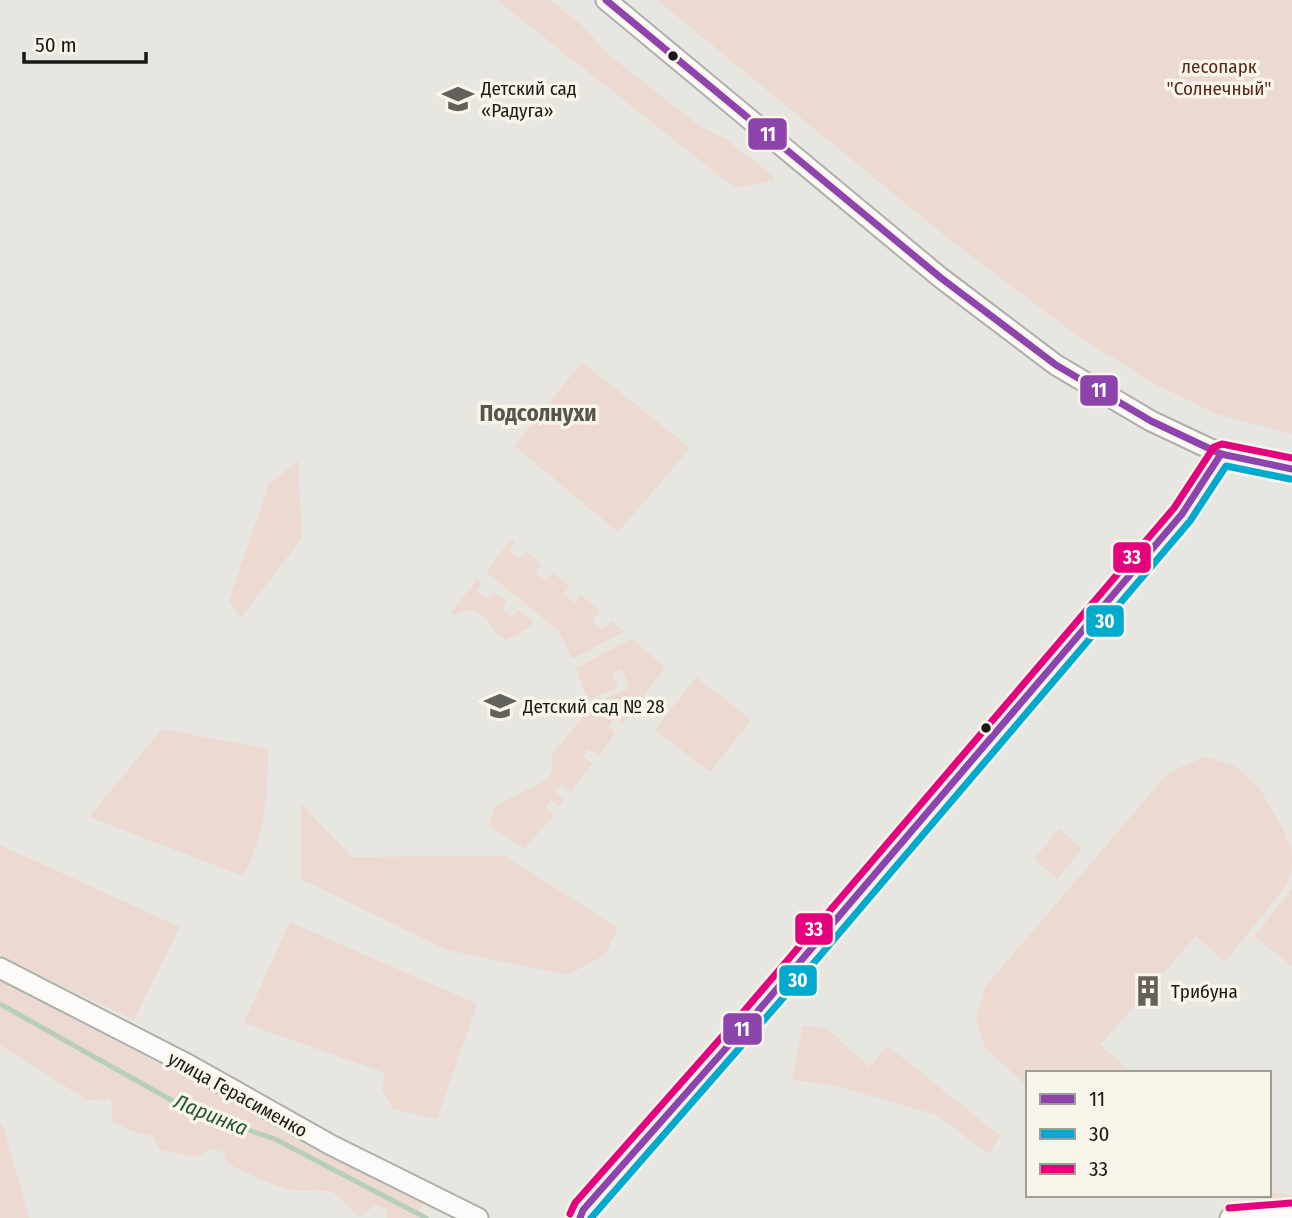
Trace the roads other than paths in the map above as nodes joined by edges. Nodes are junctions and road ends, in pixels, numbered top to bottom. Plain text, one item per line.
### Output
1 (606, 0) edge
2 (1221, 454) junction
3 (1292, 469) edge
4 (0, 968) edge
5 (1292, 1213) edge
6 (478, 1218) edge
7 (580, 1218) edge
8 (1230, 1218) edge

1 - 2 street
2 - 3 street
2 - 7 street
4 - 6 street, улица Герасименко
5 - 8 street

